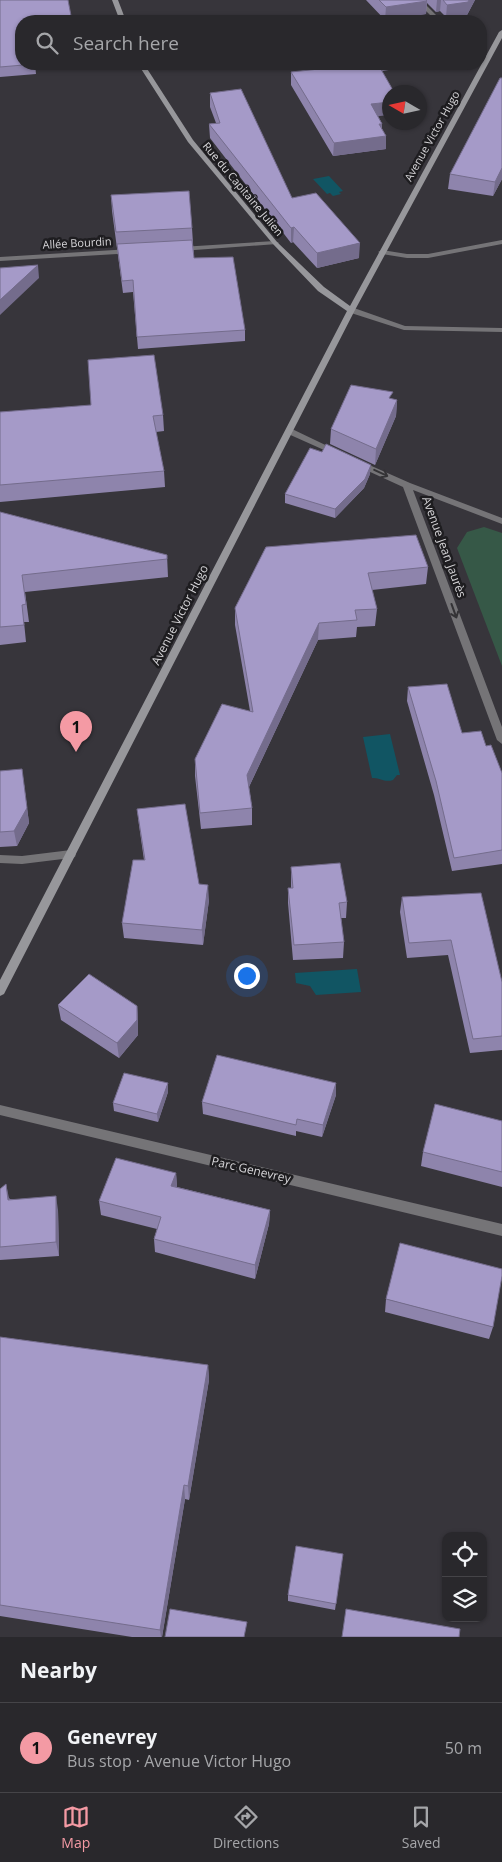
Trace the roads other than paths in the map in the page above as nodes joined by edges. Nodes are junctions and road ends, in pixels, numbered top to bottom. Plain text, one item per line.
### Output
1 (115, 0) edge
2 (418, 0) edge
3 (121, 15) edge
4 (433, 15) edge
5 (502, 32) edge
6 (487, 57) edge
7 (145, 70) edge
8 (479, 70) edge
9 (502, 242) edge
10 (274, 243) junction
11 (176, 249) edge
12 (137, 251) edge
13 (382, 252) junction
14 (0, 259) edge
15 (351, 310) junction
16 (502, 330) edge
17 (289, 431) junction
18 (344, 456) edge
19 (353, 460) edge
20 (407, 485) junction
21 (502, 522) edge
22 (502, 740) edge
23 (71, 854) junction
24 (0, 859) edge
25 (0, 991) edge
26 (0, 1110) edge
27 (502, 1230) edge

1 - 3 street
2 - 4 street
5 - 6 street, Avenue Victor Hugo
7 - 10 street, Rue du Capitaine Julien
8 - 13 street, Avenue Victor Hugo
9 - 13 street
10 - 11 street
10 - 15 street, Rue du Capitaine Julien
12 - 14 street, Allée Bourdin
13 - 15 street, Avenue Victor Hugo
15 - 16 street
15 - 17 street, Avenue Victor Hugo
17 - 18 street
17 - 23 street, Avenue Victor Hugo
19 -> 20 street, Avenue Jean Jaurès
20 - 21 street
20 -> 22 street, Avenue Jean Jaurès
23 - 24 street
23 - 25 street, Avenue Victor Hugo
26 - 27 street, Parc Genevrey

